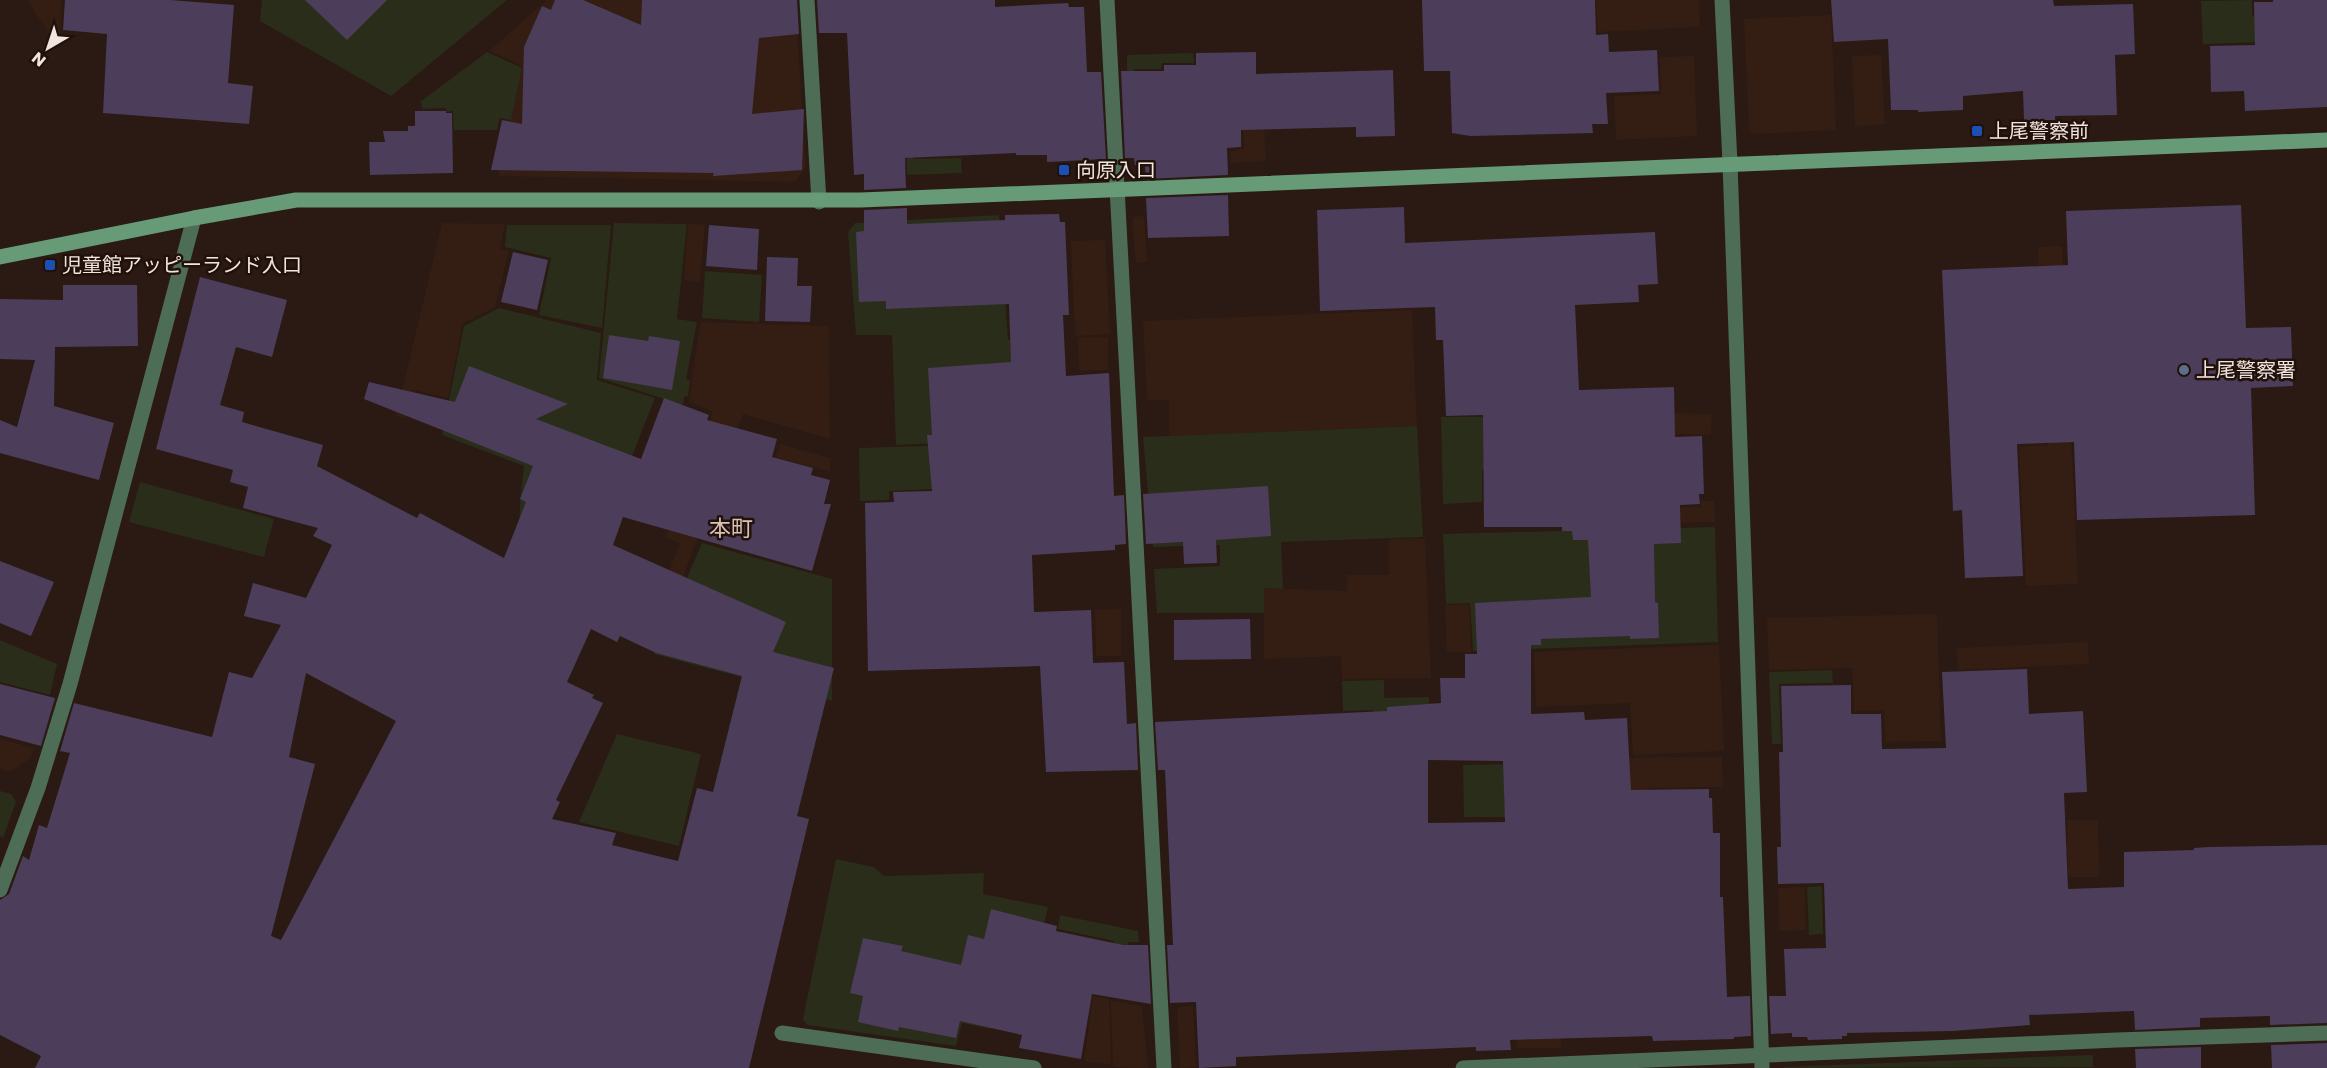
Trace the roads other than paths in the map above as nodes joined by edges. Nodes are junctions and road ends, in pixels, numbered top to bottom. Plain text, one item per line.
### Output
1 (807, 0) edge
2 (1107, 0) edge
3 (1722, 0) edge
4 (2327, 140) edge
5 (1730, 163) junction
6 (1118, 190) junction
7 (819, 202) junction
8 (194, 218) junction
9 (0, 256) edge
10 (0, 890) edge
11 (782, 1033) dead end
12 (2327, 1033) edge
13 (953, 1062) edge
14 (1762, 1062) edge
15 (1027, 1068) edge
16 (1164, 1068) edge
17 (1463, 1068) edge

1 - 7 street
2 - 6 street
3 - 5 street
4 - 5 street
5 - 6 street
5 - 14 street
6 - 7 street
6 - 16 street
7 - 8 street
8 - 9 street
8 - 10 street
11 - 13 street
12 - 14 street
13 - 15 street
14 - 17 street

